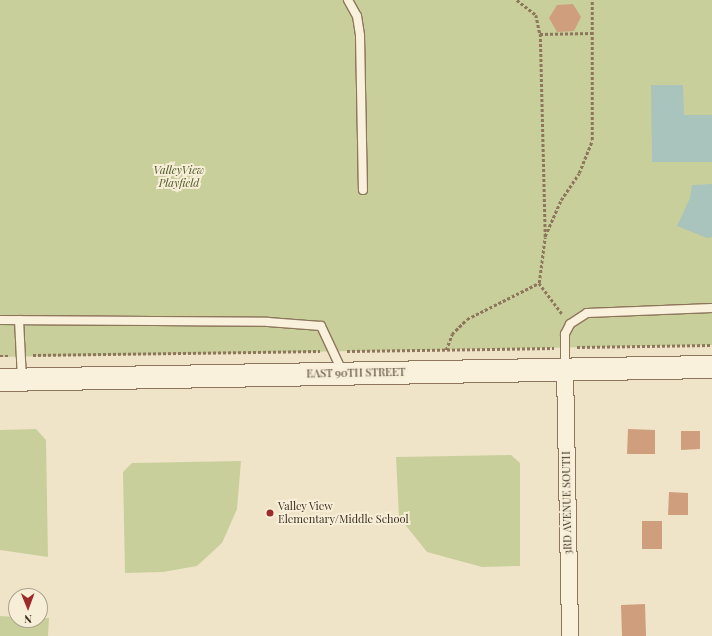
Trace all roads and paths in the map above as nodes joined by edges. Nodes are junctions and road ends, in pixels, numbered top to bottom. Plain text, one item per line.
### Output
1 (348, 0) edge
2 (517, 0) edge
3 (592, 0) edge
4 (592, 33) junction
5 (540, 34) junction
6 (363, 190) dead end
7 (545, 237) junction
8 (539, 283) junction
9 (712, 308) edge
10 (0, 320) edge
11 (19, 320) junction
12 (570, 324) junction
13 (333, 351) junction
14 (21, 355) junction
15 (712, 367) edge
16 (565, 369) junction
17 (344, 374) junction
18 (22, 379) junction
19 (0, 380) edge
20 (570, 636) edge

1 - 6 lane
2 - 5 path
3 - 4 path
4 - 5 path
4 - 7 path
5 - 7 path
7 - 8 path
8 - 12 path
8 - 13 path
9 - 12 lane
10 - 11 lane
11 - 13 lane
11 - 14 lane
12 - 16 lane
13 - 14 path
13 - 17 lane
14 - 18 lane
15 - 16 street, EAST 90TH STREET
16 - 17 street, EAST 90TH STREET
16 - 20 street, 3RD AVENUE SOUTH
17 - 18 street, EAST 90TH STREET
18 - 19 street, EAST 90TH STREET

